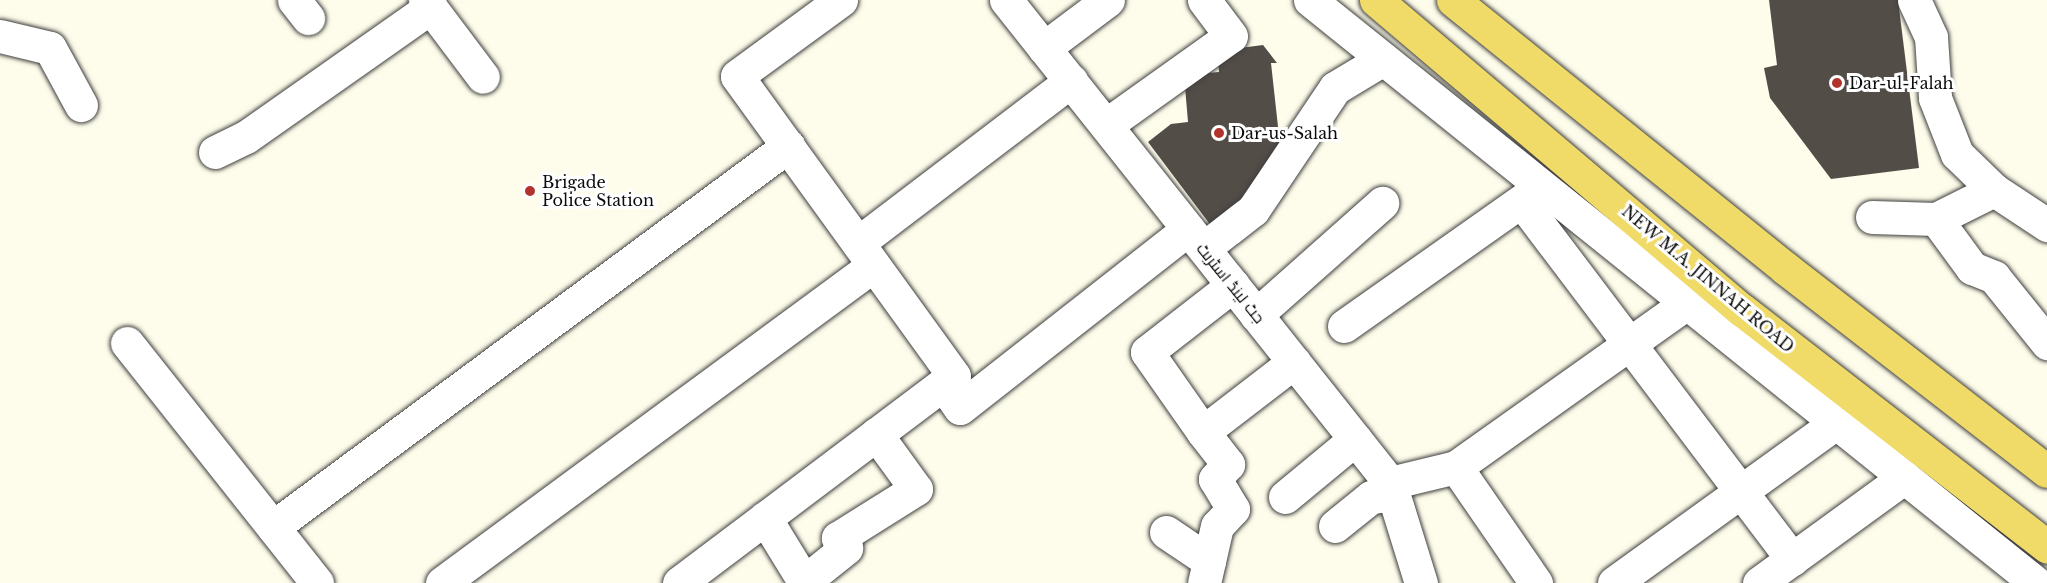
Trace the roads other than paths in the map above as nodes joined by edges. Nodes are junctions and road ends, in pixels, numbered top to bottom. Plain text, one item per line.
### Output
1 (841, 0) edge
2 (1006, 0) edge
3 (1108, 0) edge
4 (1204, 0) edge
5 (1310, 0) edge
6 (1376, 0) edge
7 (1453, 0) edge
8 (1914, 0) edge
9 (428, 4) edge
10 (0, 36) edge
11 (1044, 48) junction
12 (1383, 58) junction
13 (483, 77) dead end
14 (1071, 81) junction
15 (81, 105) dead end
16 (1106, 125) junction
17 (788, 146) junction
18 (215, 152) dead end
19 (1994, 190) junction
20 (1532, 194) junction
21 (1382, 203) dead end
22 (1872, 217) dead end
23 (1936, 219) junction
24 (2047, 225) edge
25 (1196, 239) junction
26 (866, 254) junction
27 (1233, 285) junction
28 (1687, 303) junction
29 (1256, 315) junction
30 (1344, 326) dead end
31 (127, 343) dead end
32 (2047, 343) edge
33 (1634, 345) junction
34 (1294, 362) junction
35 (943, 384) junction
36 (1836, 423) junction
37 (1203, 432) junction
38 (876, 434) junction
39 (1355, 439) junction
40 (1456, 467) junction
41 (2047, 471) edge
42 (1905, 477) junction
43 (1392, 488) junction
44 (1742, 491) junction
45 (1285, 497) dead end
46 (765, 518) junction
47 (1335, 526) dead end
48 (273, 527) junction
49 (1166, 532) dead end
50 (2047, 547) edge
51 (1792, 559) junction
52 (1206, 572) edge
53 (805, 582) edge
54 (316, 583) edge
55 (442, 583) edge
56 (679, 583) edge
57 (1421, 583) edge
58 (1536, 583) edge
59 (1614, 583) edge
60 (1759, 583) edge
61 (2036, 583) edge

1 - 17 street
2 - 11 street, جٹ لینڈ اسٹریٹ
3 - 11 street
4 - 16 street
5 - 12 street
6 - 50 main road, NEW M.A. JINNAH ROAD
7 - 41 main road
8 - 19 street
9 - 13 street
9 - 18 street
10 - 15 street
11 - 14 street, جٹ لینڈ اسٹریٹ
12 - 20 street
12 - 25 street
14 - 16 street, جٹ لینڈ اسٹریٹ
14 - 26 street
16 - 25 street, جٹ لینڈ اسٹریٹ
17 - 26 street
17 - 48 street
19 - 23 street
19 - 24 street
20 - 28 street
20 - 30 street
20 - 33 street
21 - 29 street
22 - 23 street
23 - 32 street
25 - 27 street, جٹ لینڈ اسٹریٹ
25 - 35 street
26 - 35 street
26 - 55 street
27 - 29 street, جٹ لینڈ اسٹریٹ
27 - 37 street
28 - 33 street
28 - 36 street
29 - 34 street, جٹ لینڈ اسٹریٹ
31 - 48 street
33 - 40 street
33 - 44 street
34 - 37 street
34 - 39 street, جٹ لینڈ اسٹریٹ
35 - 38 street
36 - 42 street
36 - 44 street
37 - 52 street
38 - 46 street
38 - 53 street
39 - 43 street, جٹ لینڈ اسٹریٹ
39 - 45 street
40 - 43 street
40 - 58 street
42 - 51 street
42 - 61 street
43 - 47 street
43 - 57 street, جٹ لینڈ اسٹریٹ
44 - 51 street
44 - 59 street
46 - 53 street
46 - 56 street
48 - 54 street
49 - 52 street
51 - 60 street

